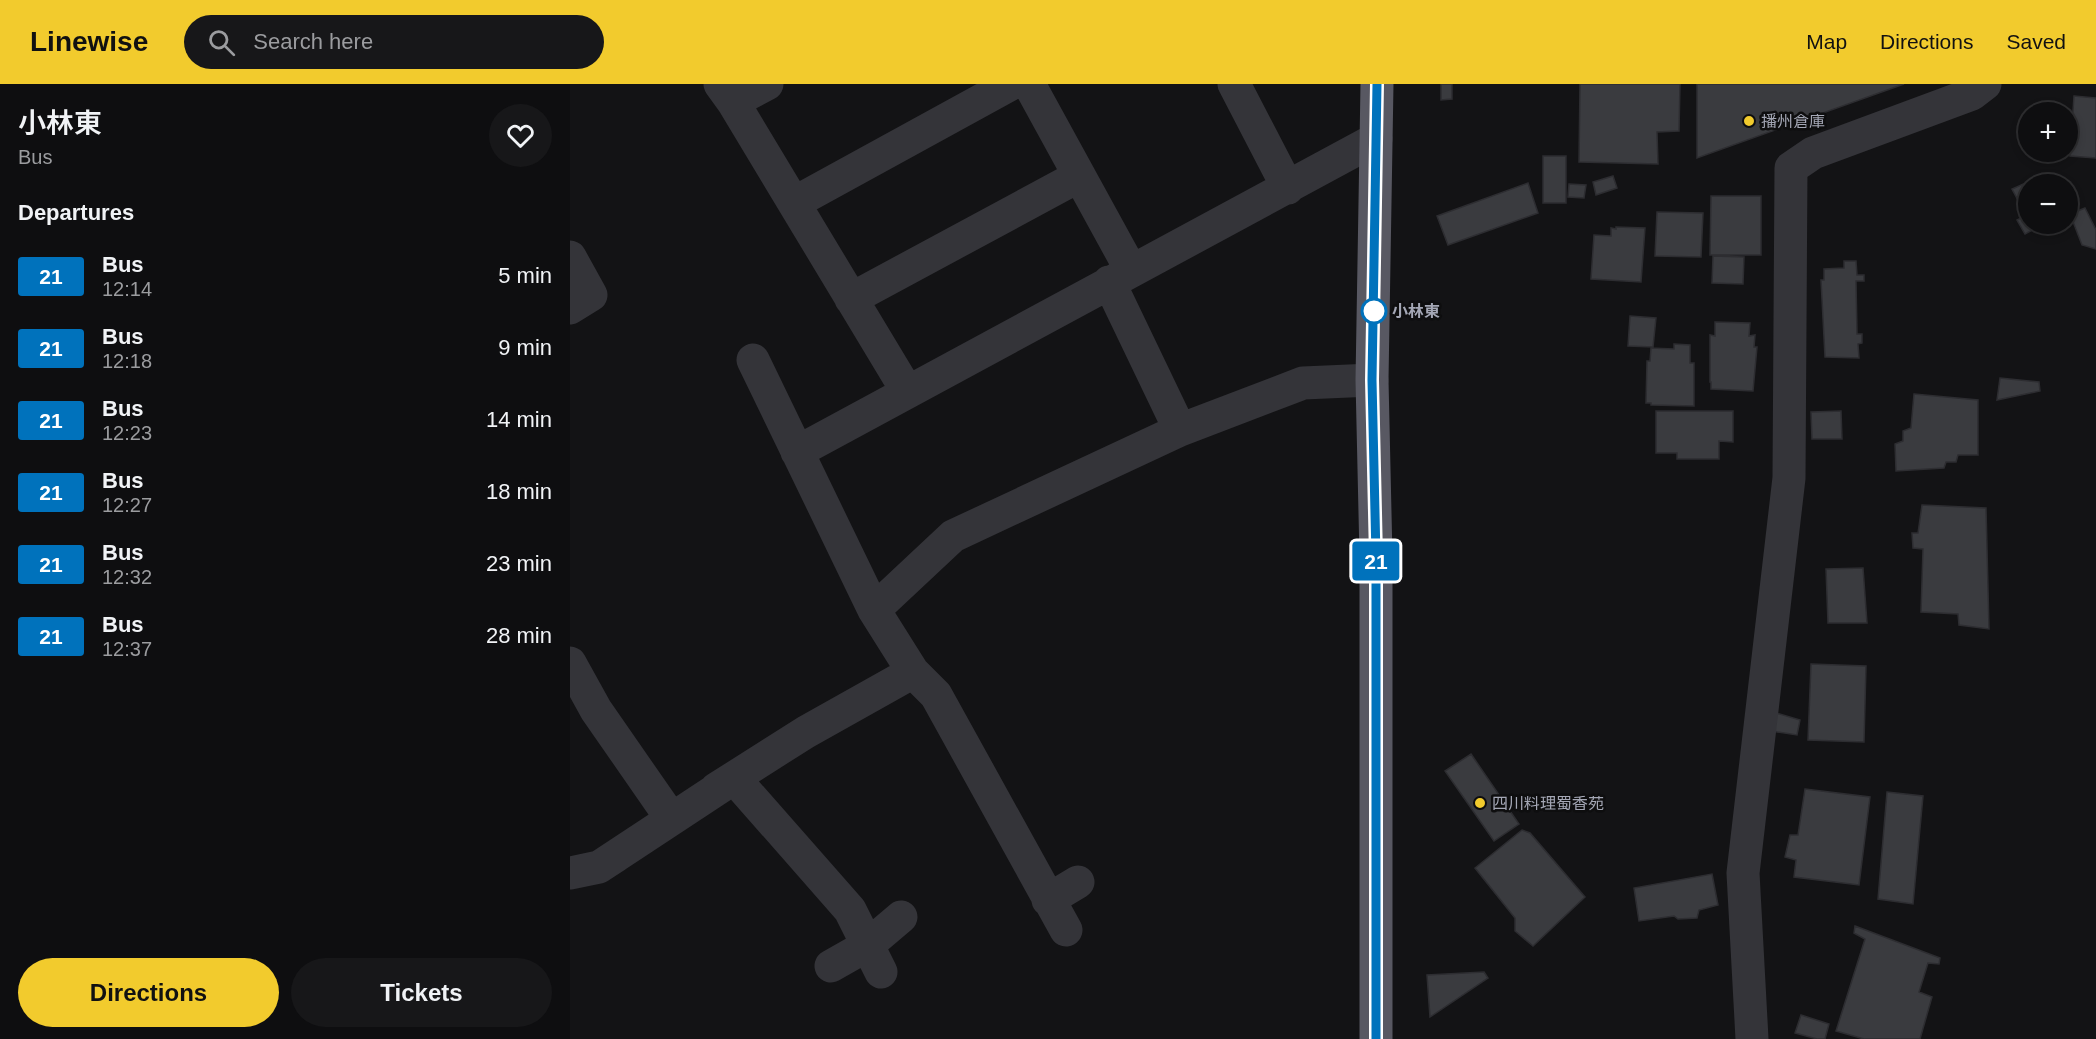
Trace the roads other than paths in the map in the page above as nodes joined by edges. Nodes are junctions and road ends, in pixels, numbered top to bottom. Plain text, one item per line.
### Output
1 (767, 84) edge
2 (1011, 84) edge
3 (1029, 84) edge
4 (1234, 84) edge
5 (1377, 84) edge
6 (1985, 84) edge
7 (726, 93) edge
8 (1376, 139) junction
9 (1079, 176) junction
10 (1288, 188) junction
11 (794, 203) junction
12 (570, 257) edge
13 (1120, 276) junction
14 (851, 299) junction
15 (570, 308) edge
16 (753, 360) dead end
17 (1372, 380) junction
18 (907, 392) junction
19 (1180, 430) junction
20 (796, 452) junction
21 (874, 610) junction
22 (570, 663) edge
23 (913, 672) junction
24 (734, 778) junction
25 (671, 818) junction
26 (584, 870) edge
27 (1078, 882) dead end
28 (1048, 900) junction
29 (901, 916) dead end
30 (1065, 930) dead end
31 (874, 958) junction
32 (831, 966) dead end
33 (1376, 1039) edge
34 (1752, 1039) edge

1 - 7 street
2 - 11 street
3 - 9 street
4 - 10 street
5 - 8 highway
6 - 34 street
7 - 11 street
8 - 10 street
8 - 17 highway
9 - 13 street
9 - 14 street
10 - 13 street
11 - 14 street
12 - 15 street
13 - 18 street
13 - 19 street
14 - 18 street
16 - 20 street
17 - 19 street
17 - 33 highway
18 - 20 street
19 - 21 street
20 - 21 street
21 - 23 street
22 - 25 street
23 - 24 street
23 - 28 street
24 - 25 street
24 - 26 street
24 - 31 street
25 - 26 street
27 - 28 street
28 - 30 street
29 - 31 street
31 - 32 street

